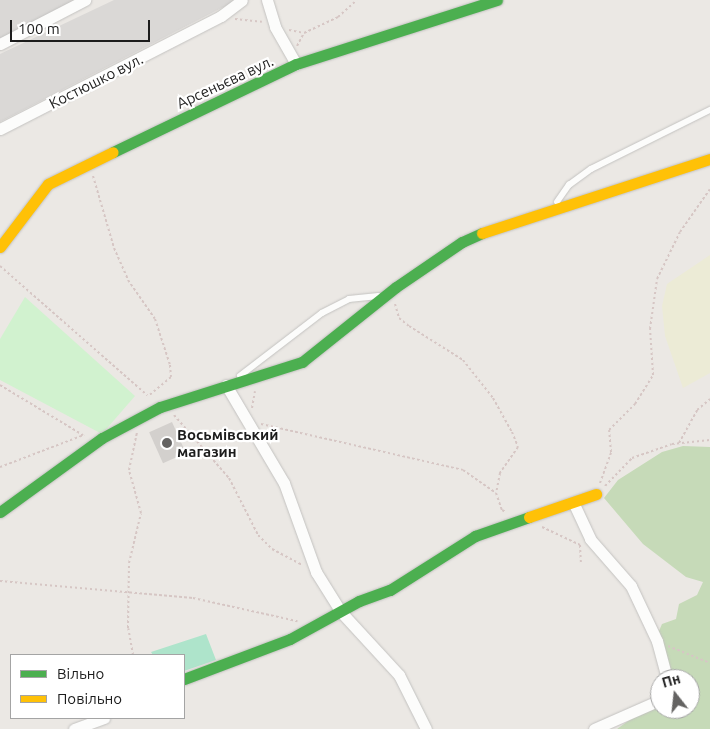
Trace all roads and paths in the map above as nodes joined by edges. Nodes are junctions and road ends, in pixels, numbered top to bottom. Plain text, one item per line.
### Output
1 (85, 0) edge
2 (242, 0) edge
3 (267, 0) edge
4 (356, 0) edge
5 (497, 0) edge
6 (0, 44) edge
7 (294, 60) junction
8 (710, 110) edge
9 (0, 129) edge
10 (710, 159) edge
11 (89, 163) junction
12 (710, 189) edge
13 (553, 208) junction
14 (0, 247) edge
15 (0, 266) edge
16 (396, 287) junction
17 (384, 296) junction
18 (260, 378) junction
19 (0, 385) edge
20 (226, 385) junction
21 (148, 396) junction
22 (710, 400) edge
23 (162, 406) junction
24 (133, 421) junction
25 (250, 422) junction
26 (83, 435) junction
27 (102, 438) junction
28 (710, 440) edge
29 (678, 444) junction
30 (0, 467) edge
31 (496, 493) junction
32 (596, 494) junction
33 (574, 504) junction
34 (0, 512) edge
35 (508, 513) dead end
36 (529, 519) junction
37 (581, 563) dead end
38 (316, 572) junction
39 (0, 582) edge
40 (128, 591) junction
41 (341, 612) junction
42 (299, 622) dead end
43 (657, 641) junction
44 (133, 654) edge
45 (710, 663) edge
46 (664, 669) edge
47 (185, 679) edge
48 (650, 704) edge
49 (101, 719) edge
50 (74, 729) edge
51 (426, 729) edge
52 (594, 729) edge

1 - 6 street
2 - 9 street, Костюшко вул.
3 - 7 street
4 - 7 path
5 - 7 street, Арсеньєва вул.
7 - 11 street, Арсеньєва вул.
8 - 13 lane
10 - 13 street
11 - 14 street, Арсеньєва вул.
11 - 21 path
12 - 32 path
13 - 16 street
15 - 21 path
16 - 17 street
16 - 31 path
17 - 18 street
17 - 20 lane
18 - 20 street
18 - 25 path
19 - 26 path
20 - 23 street
20 - 25 street
21 - 23 path
22 - 29 path
23 - 24 street
23 - 38 path
24 - 27 street
24 - 40 path
25 - 31 path
25 - 38 street
26 - 27 path
26 - 30 path
27 - 34 street
28 - 29 path
29 - 32 path
31 - 35 path
32 - 33 street
33 - 36 street
33 - 43 street
36 - 37 path
36 - 41 street
38 - 41 street
39 - 40 path
40 - 42 path
40 - 44 path
41 - 47 street
41 - 51 street
43 - 45 path
43 - 46 street
48 - 52 street
49 - 50 street

